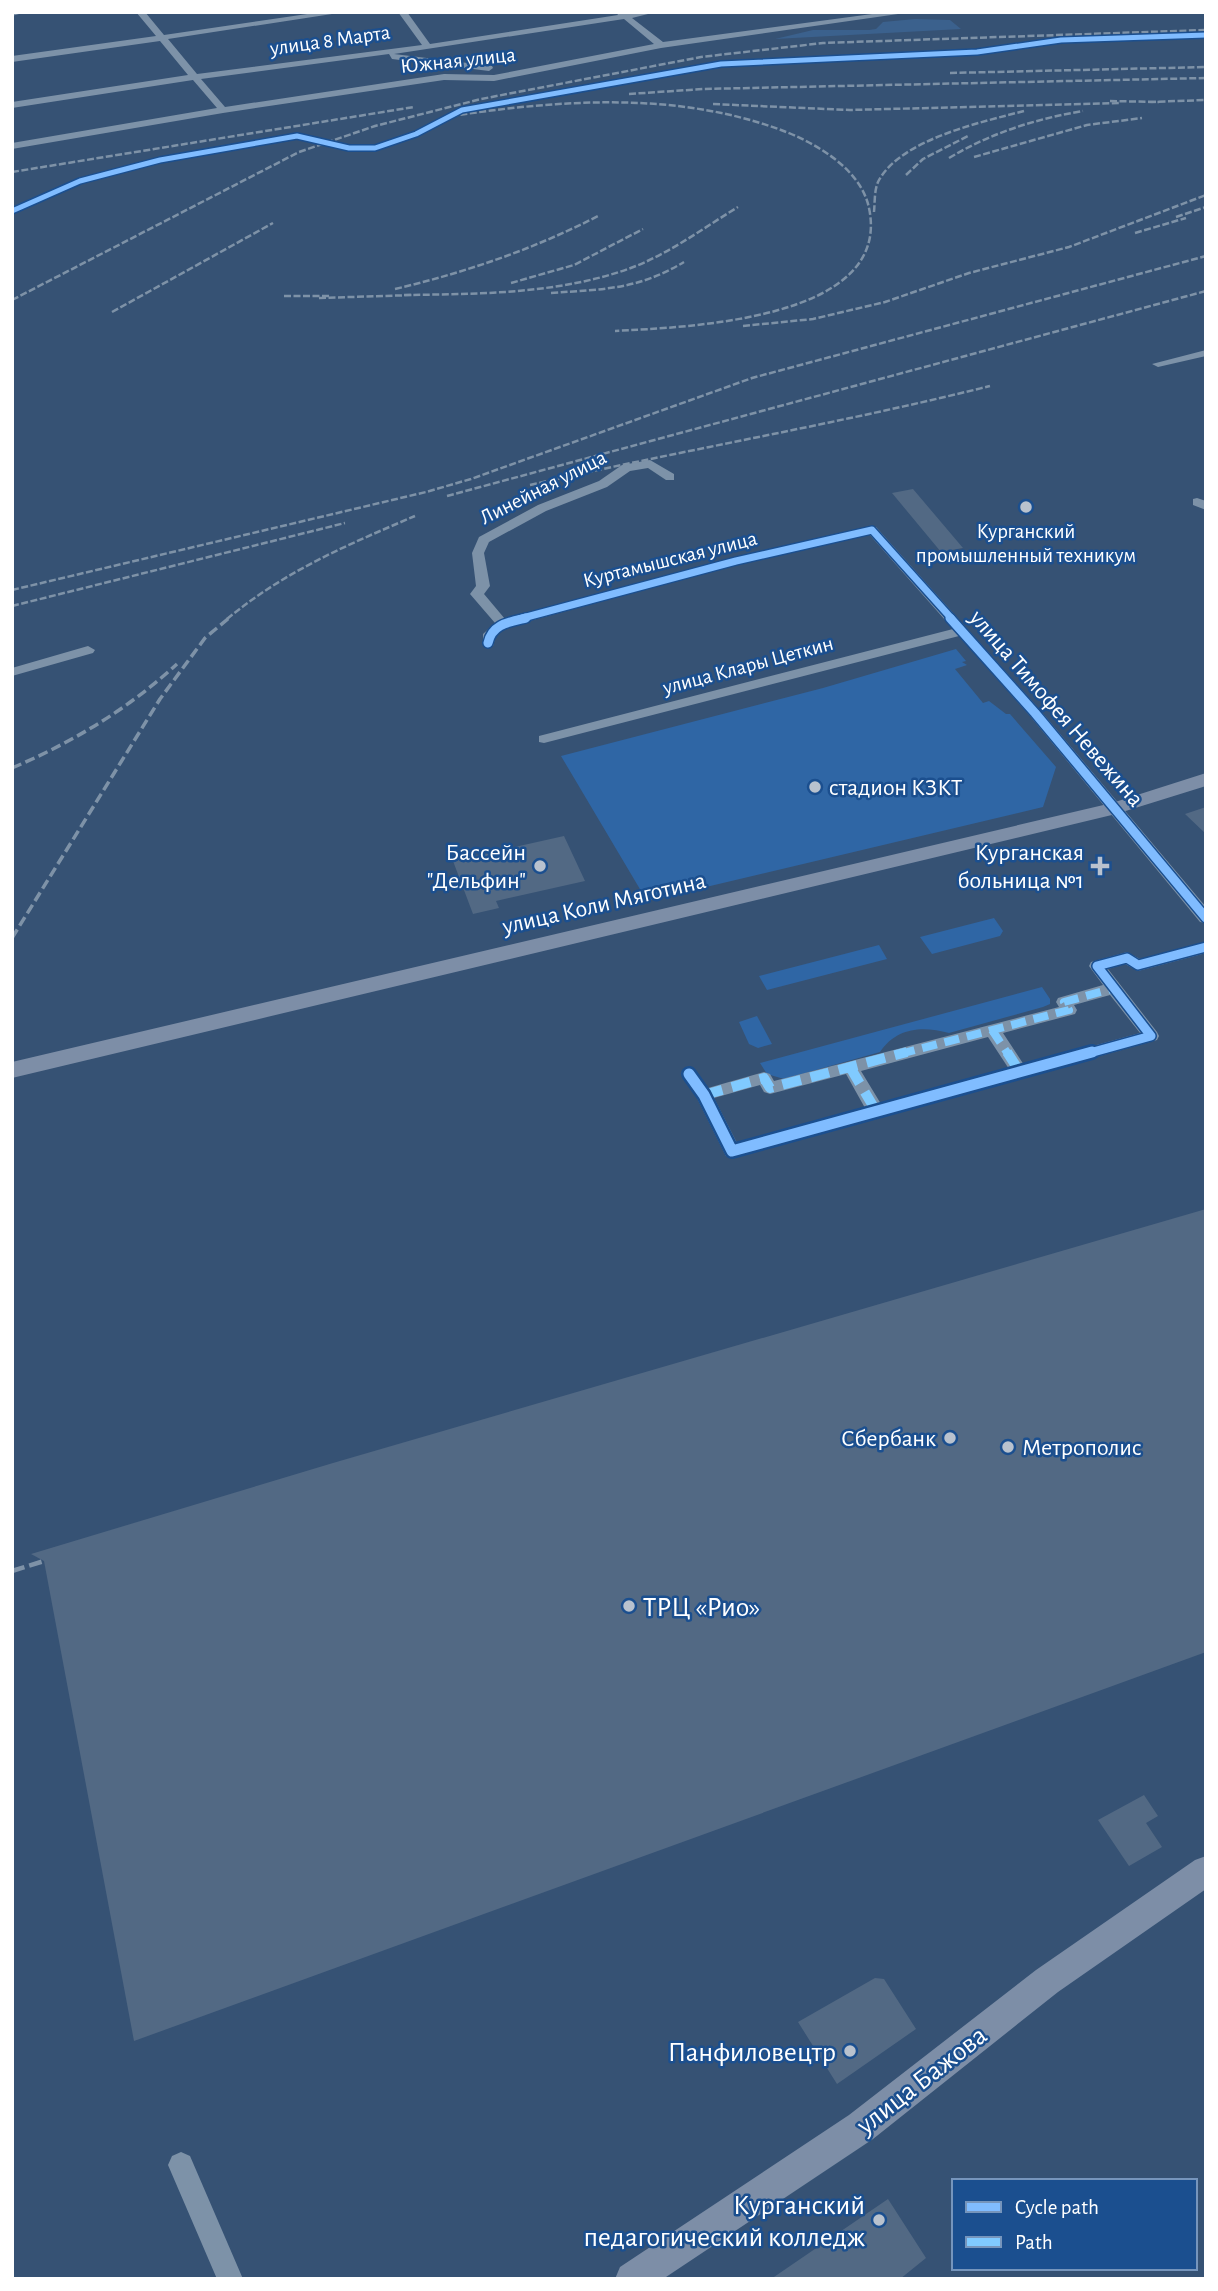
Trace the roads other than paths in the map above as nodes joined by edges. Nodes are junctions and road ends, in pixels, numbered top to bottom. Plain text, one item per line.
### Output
1 (22, 12) edge
2 (140, 12) edge
3 (341, 12) edge
4 (402, 12) edge
5 (652, 12) edge
6 (908, 12) edge
7 (12, 14) edge
8 (622, 14) edge
9 (1206, 35) edge
10 (161, 36) junction
11 (661, 45) junction
12 (427, 46) junction
13 (366, 52) junction
14 (12, 59) edge
15 (520, 71) junction
16 (195, 77) junction
17 (12, 105) edge
18 (223, 110) junction
19 (12, 146) edge
20 (12, 211) edge
21 (1206, 353) edge
22 (1158, 364) dead end
23 (670, 477) dead end
24 (872, 530) joint
25 (502, 624) junction
26 (962, 631) junction
27 (488, 643) dead end
28 (88, 650) dead end
29 (12, 672) edge
30 (544, 739) dead end
31 (1206, 779) edge
32 (1116, 808) junction
33 (1206, 918) edge
34 (1206, 947) edge
35 (1115, 988) junction
36 (992, 1030) junction
37 (850, 1067) junction
38 (12, 1070) edge
39 (1020, 1072) junction
40 (689, 1074) dead end
41 (704, 1095) junction
42 (876, 1111) junction
43 (1206, 1871) edge
44 (181, 2165) dead end
45 (230, 2279) edge
46 (632, 2279) edge

1 - 7 street
2 - 10 street
3 - 10 street
4 - 12 street
5 - 8 street, улица 8 Марта
6 - 11 street, Южная улица
8 - 11 street
8 - 12 street, улица 8 Марта
9 - 20 street
10 - 14 street
10 - 16 street
11 - 15 street, Южная улица
12 - 13 street, улица 8 Марта
13 - 15 street
13 - 16 street, улица 8 Марта
15 - 18 street, Южная улица
16 - 17 street, улица 8 Марта
16 - 18 street
18 - 19 street, Южная улица
21 - 22 street
23 - 25 street, Линейная улица
24 - 25 street, Куртамышская улица
24 - 26 street, улица Тимофея Невежина
25 - 27 street
26 - 30 street, улица Клары Цеткин
26 - 32 street, улица Тимофея Невежина
28 - 29 street
31 - 32 main road, улица Коли Мяготина
32 - 33 street, улица Тимофея Невежина
32 - 38 main road, улица Коли Мяготина
34 - 35 street
35 - 36 street
35 - 39 street
36 - 37 street
36 - 39 street
37 - 41 street
37 - 42 street
39 - 42 street
40 - 41 street
41 - 42 street
43 - 46 main road, улица Бажова
44 - 45 street

